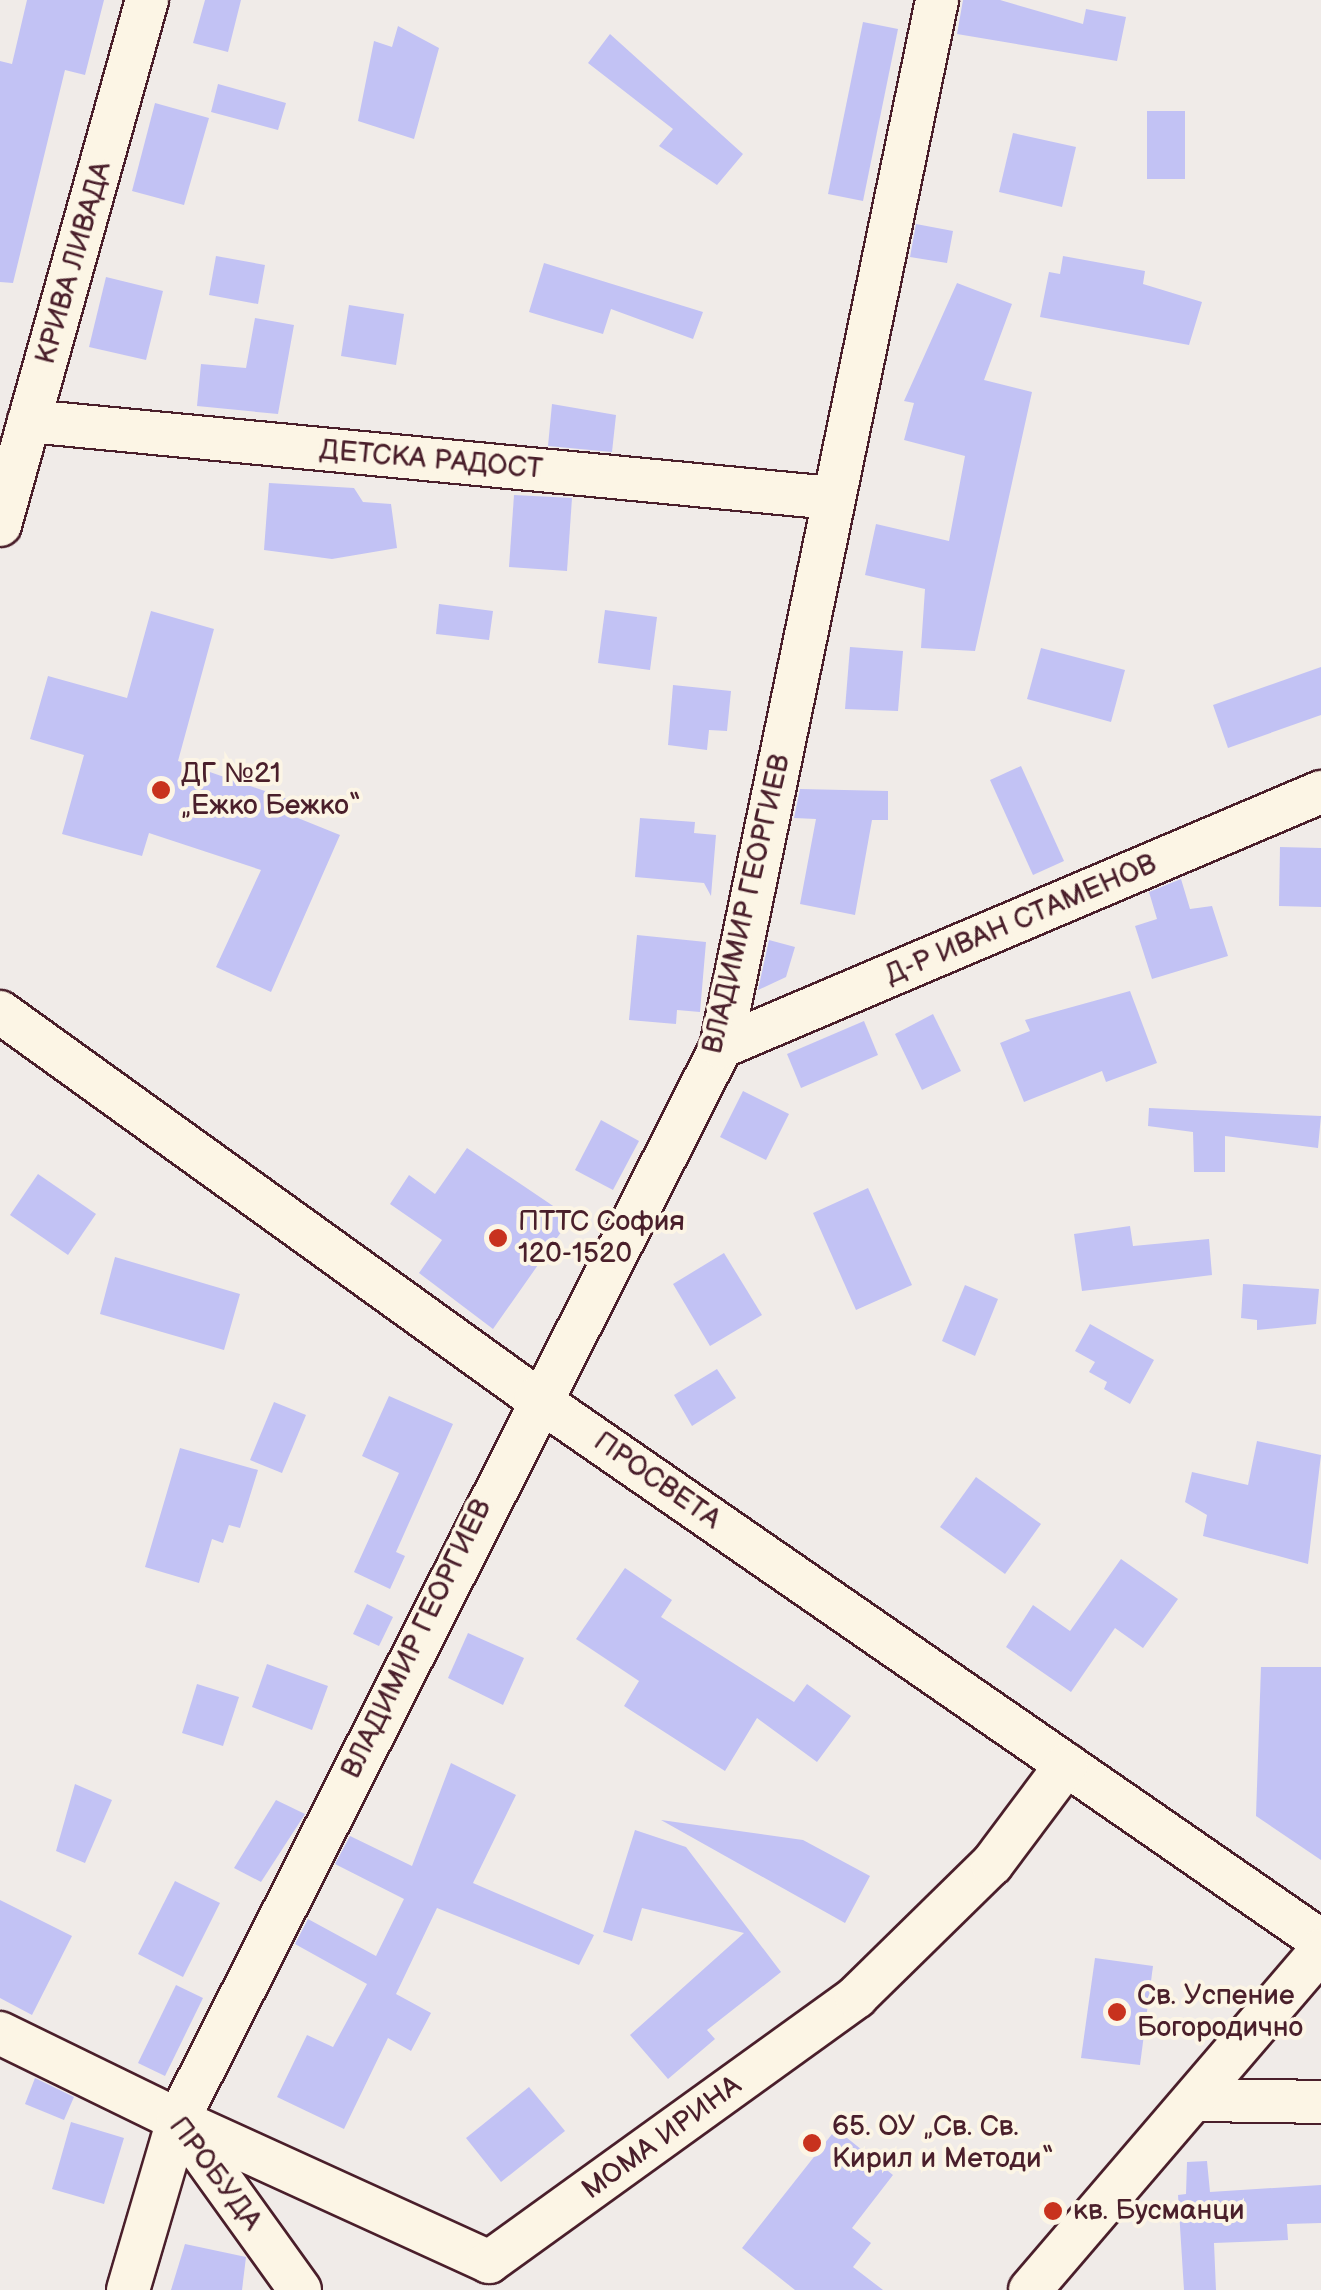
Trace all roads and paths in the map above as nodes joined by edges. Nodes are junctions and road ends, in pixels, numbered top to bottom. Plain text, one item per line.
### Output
1 (147, 0) edge
2 (938, 0) edge
3 (29, 421) junction
4 (832, 498) junction
5 (0, 525) edge
6 (1321, 792) edge
7 (0, 1012) edge
8 (721, 1048) junction
9 (536, 1398) junction
10 (1066, 1765) junction
11 (1321, 1941) edge
12 (1321, 1950) edge
13 (0, 2033) edge
14 (1200, 2100) junction
15 (1321, 2102) edge
16 (178, 2120) junction
17 (128, 2290) edge
18 (300, 2290) edge
19 (1030, 2290) edge

1 - 3 street, КРИВА ЛИВАДА
2 - 4 street, ВЛАДИМИР ГЕОРГИЕВ
3 - 4 street, ДЕТСКА РАДОСТ
3 - 5 street, КРИВА ЛИВАДА
4 - 8 street, ВЛАДИМИР ГЕОРГИЕВ
6 - 8 street, Д-Р ИВАН СТАМЕНОВ
7 - 9 street, ПРОСВЕТА
8 - 9 street, ВЛАДИМИР ГЕОРГИЕВ
9 - 10 street, ПРОСВЕТА
9 - 16 street, ВЛАДИМИР ГЕОРГИЕВ
10 - 11 street, ПРОСВЕТА
10 - 16 street, МОМА ИРИНА
12 - 14 street
13 - 16 street, ПРОБУДА
14 - 15 street
14 - 19 street
16 - 17 street, ВЛАДИМИР ГЕОРГИЕВ
16 - 18 street, ПРОБУДА

